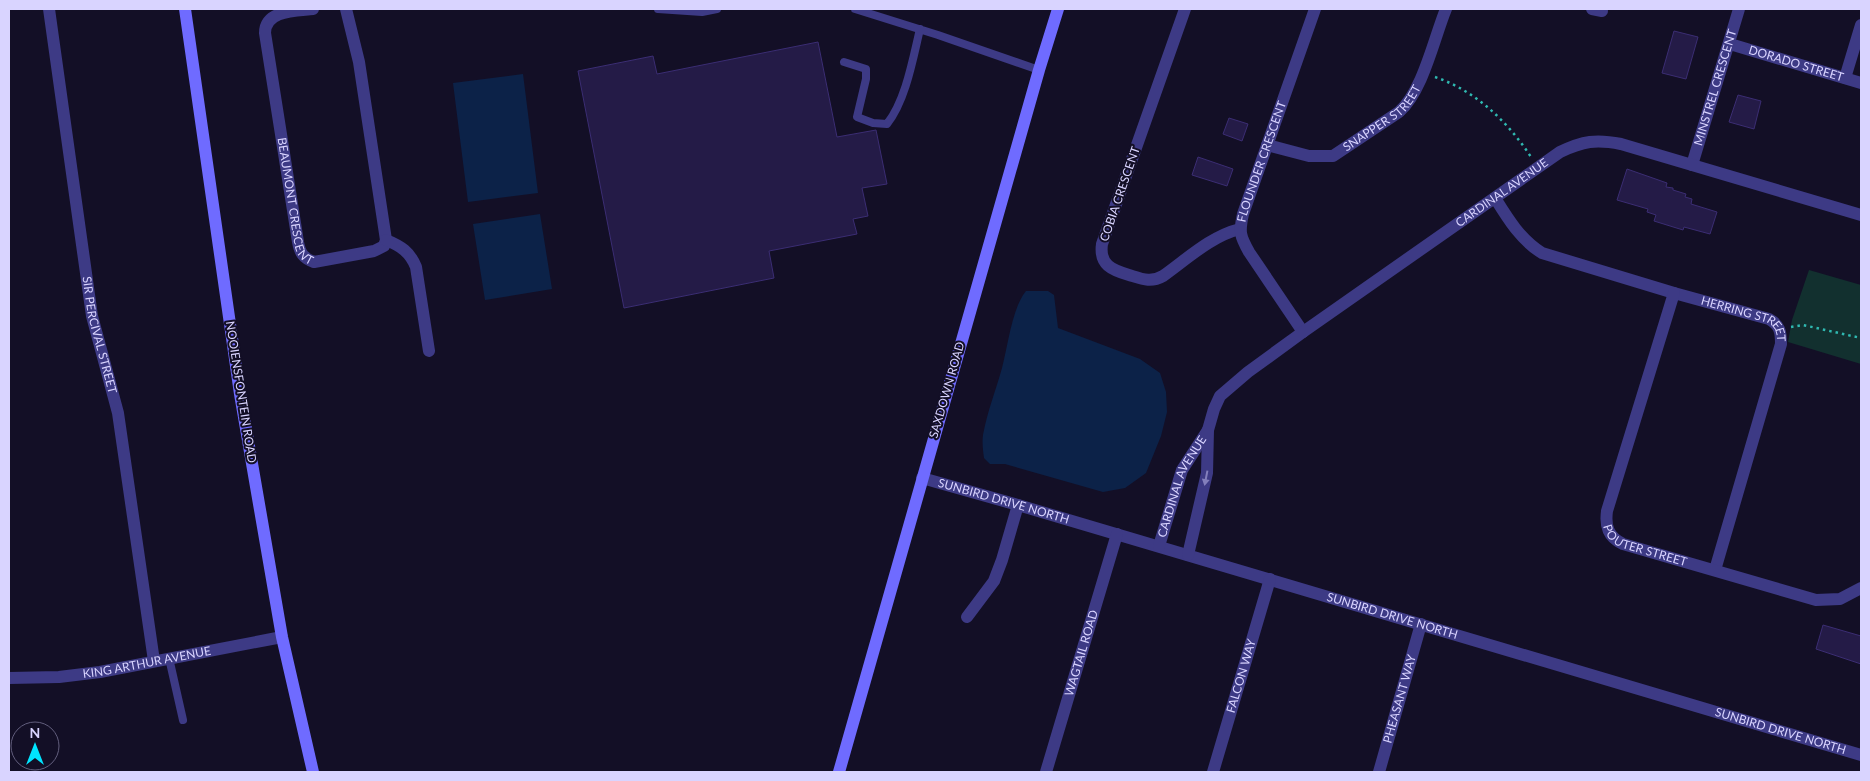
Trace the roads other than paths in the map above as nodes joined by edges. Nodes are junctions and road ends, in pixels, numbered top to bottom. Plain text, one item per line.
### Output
1 (49, 9) edge
2 (185, 9) edge
3 (313, 9) edge
4 (346, 9) edge
5 (658, 9) edge
6 (717, 9) edge
7 (855, 9) edge
8 (1058, 9) edge
9 (1185, 9) edge
10 (1315, 9) edge
11 (1446, 9) edge
12 (1740, 9) edge
13 (1861, 25) edge
14 (920, 29) junction
15 (1730, 44) junction
16 (844, 62) dead end
17 (1039, 70) junction
18 (1846, 78) junction
19 (1861, 83) edge
20 (1267, 145) junction
21 (1692, 165) junction
22 (1495, 198) junction
23 (1861, 215) edge
24 (1240, 229) junction
25 (386, 240) junction
26 (1674, 293) junction
27 (1303, 332) junction
28 (429, 351) dead end
29 (1208, 430) junction
30 (922, 478) junction
31 (1018, 505) junction
32 (1116, 534) junction
33 (1159, 546) junction
34 (1188, 555) junction
35 (1715, 570) junction
36 (1270, 579) junction
37 (1861, 588) edge
38 (967, 617) dead end
39 (1421, 624) junction
40 (282, 636) junction
41 (169, 658) junction
42 (154, 661) junction
43 (9, 678) edge
44 (183, 720) dead end
45 (1861, 755) edge
46 (313, 772) edge
47 (839, 772) edge
48 (1046, 772) edge
49 (1213, 772) edge
50 (1379, 772) edge

1 - 42 street, SIR PERCIVAL STREET
2 - 40 street, NOOIENSFONTEIN ROAD
3 - 25 street, BEAUMONT CRESCENT
4 - 25 street
5 - 6 lane
7 - 14 lane
8 - 17 street, SAXDOWN ROAD
9 - 24 street, COBIA CRESCENT
10 - 20 street, FLOUNDER CRESCENT
11 - 20 street, SNAPPER STREET
12 - 15 street, MINSTREL CRESCENT
13 - 18 street
14 - 16 lane
14 - 17 lane
15 - 18 street, DORADO STREET
15 - 21 street, MINSTREL CRESCENT
17 - 30 street, SAXDOWN ROAD
18 - 19 street, DORADO STREET
20 - 24 street, FLOUNDER CRESCENT
21 - 22 street, CARDINAL AVENUE
21 - 23 street, CARDINAL AVENUE
22 - 26 street, HERRING STREET
22 - 27 street, CARDINAL AVENUE
24 - 27 street, FLOUNDER CRESCENT
25 - 28 street
26 - 35 street, POUTER STREET
26 - 35 street, HERRING STREET
27 - 29 street, CARDINAL AVENUE
29 - 33 street, CARDINAL AVENUE
29 -> 34 street, CARDINAL AVENUE
30 - 31 street, SUNBIRD DRIVE NORTH
30 - 47 street, SAXDOWN ROAD
31 - 32 street, SUNBIRD DRIVE NORTH
31 - 38 street
32 - 33 street, SUNBIRD DRIVE NORTH
32 - 48 street, WAGTAIL ROAD
33 - 34 street, SUNBIRD DRIVE NORTH
34 - 36 street, SUNBIRD DRIVE NORTH
35 - 37 street, POUTER STREET
36 - 39 street, SUNBIRD DRIVE NORTH
36 - 49 street, FALCON WAY
39 - 45 street, SUNBIRD DRIVE NORTH
39 - 50 street, PHEASANT WAY
40 - 41 street, KING ARTHUR AVENUE
40 - 46 street, NOOIENSFONTEIN ROAD
41 - 42 street, KING ARTHUR AVENUE
41 - 44 lane
42 - 43 street, KING ARTHUR AVENUE

